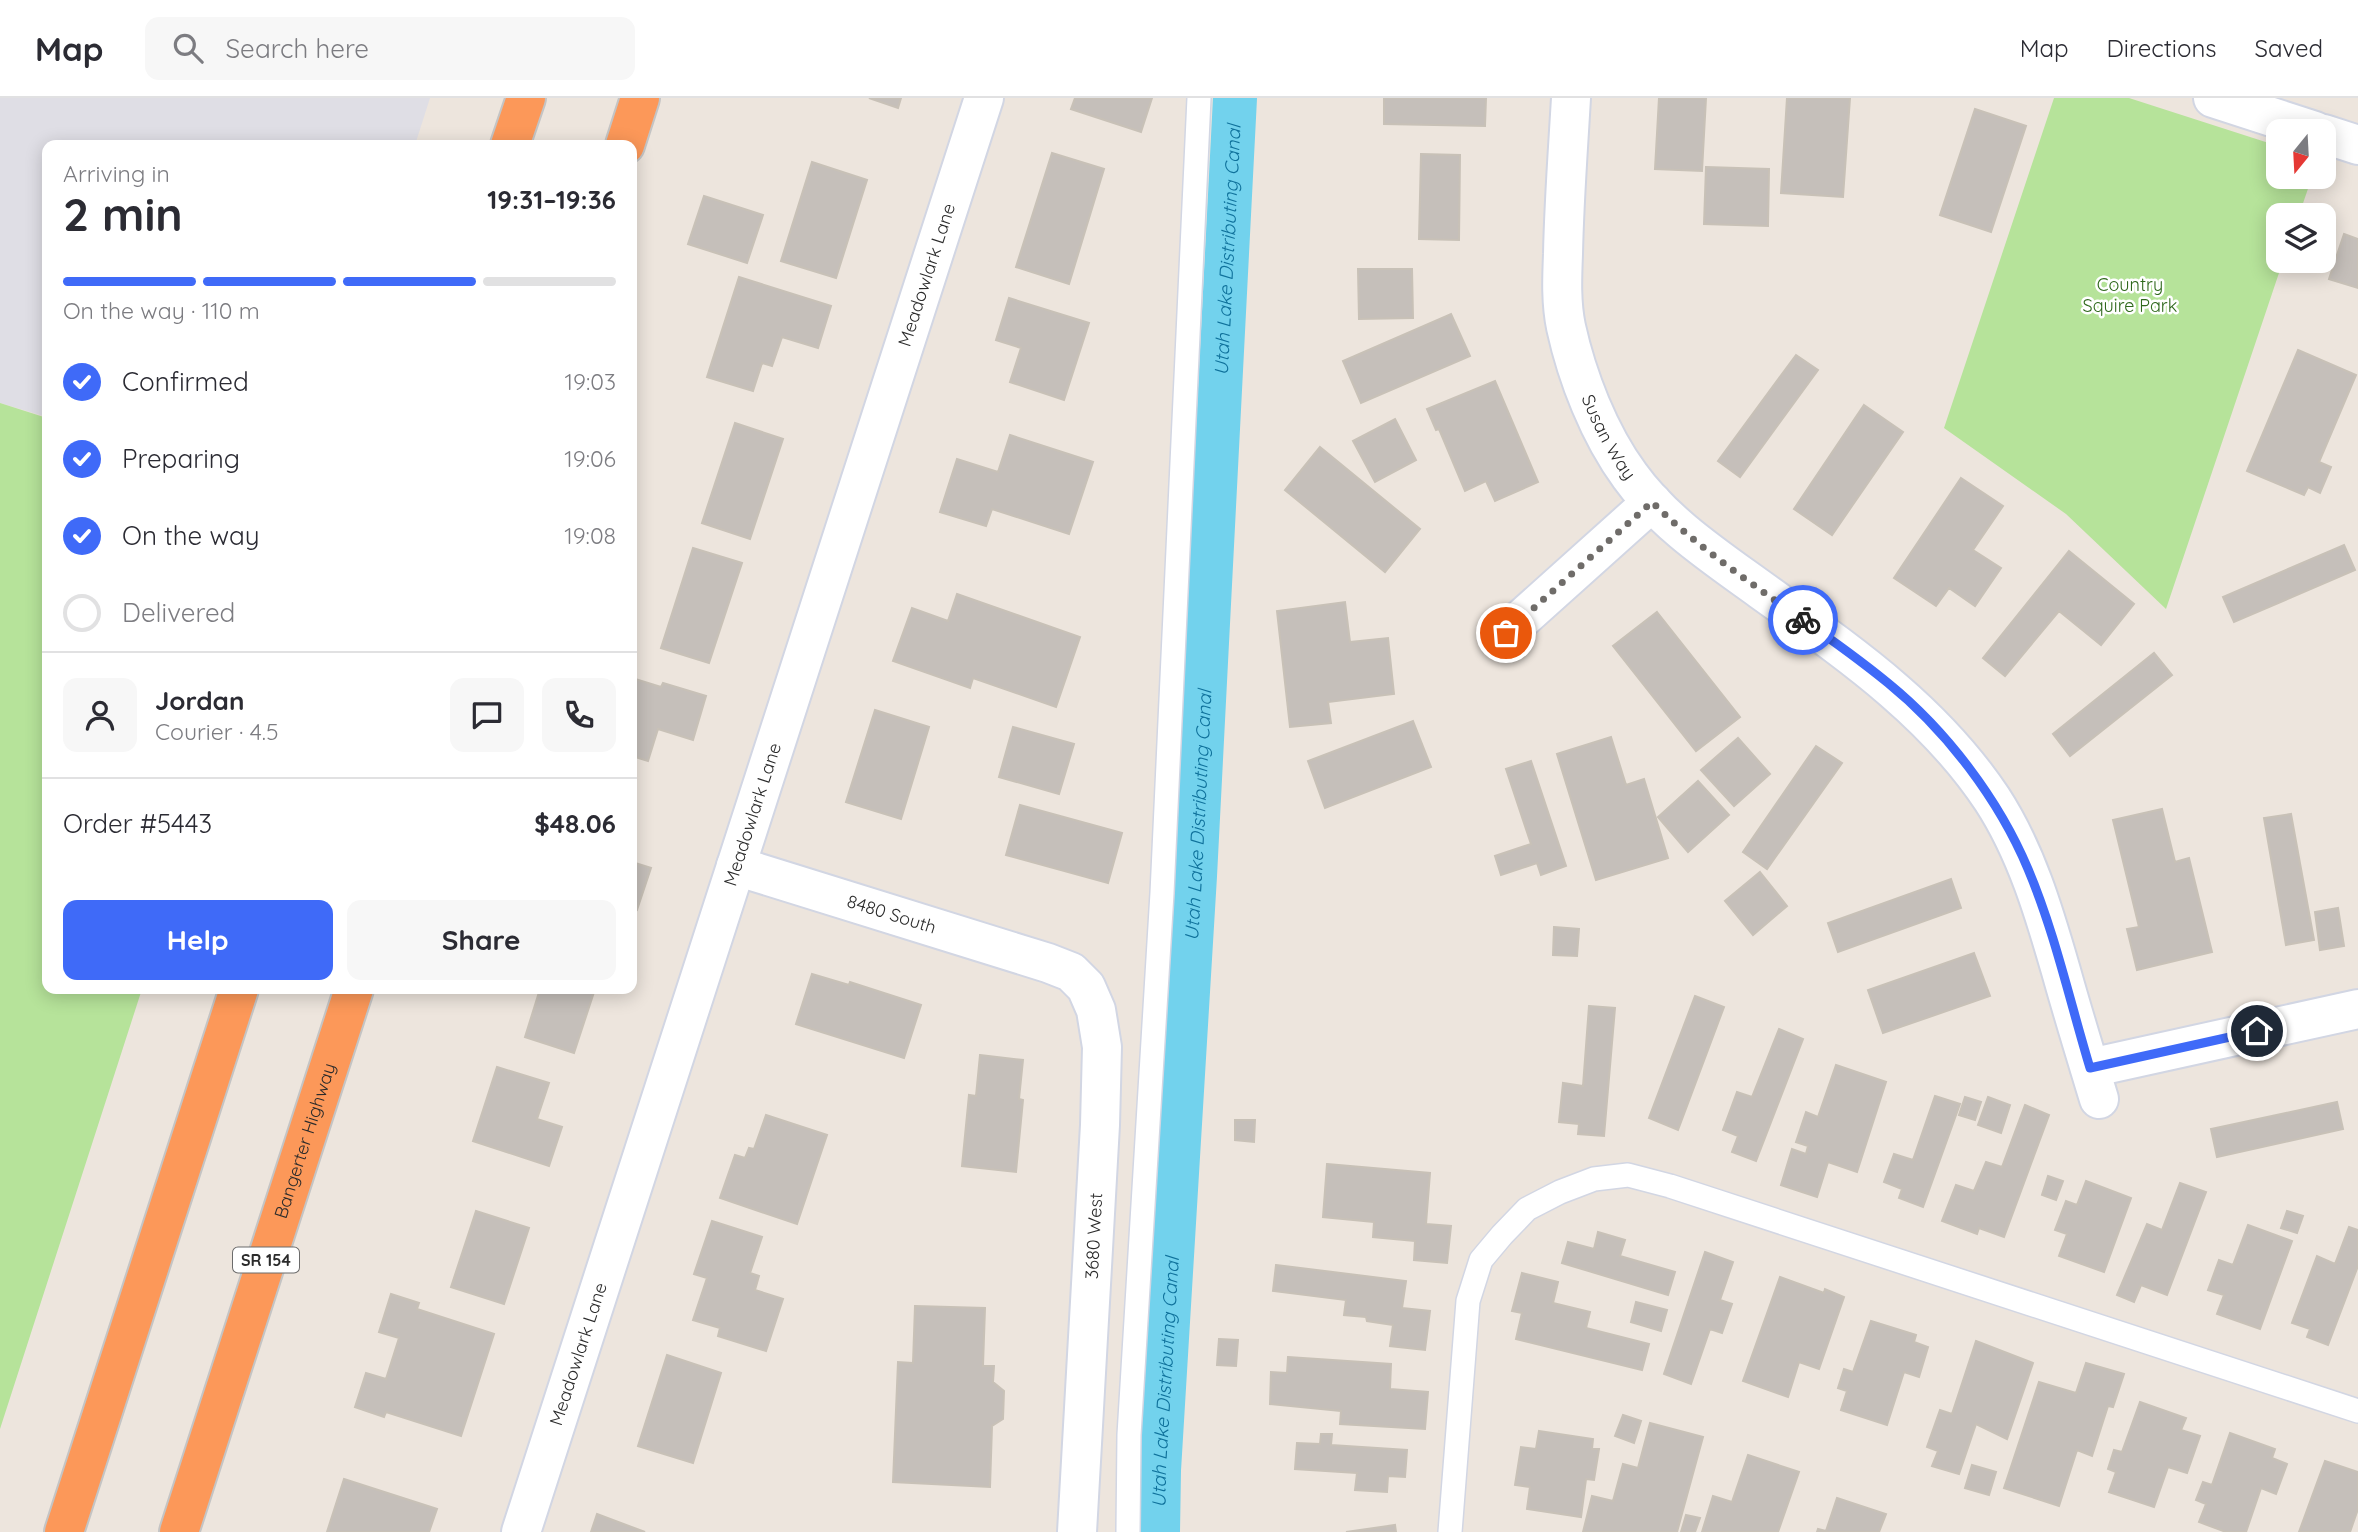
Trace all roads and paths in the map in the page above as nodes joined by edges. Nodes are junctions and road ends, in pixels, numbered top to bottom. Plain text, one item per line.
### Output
1 (526, 98) edge
2 (640, 98) edge
3 (984, 98) edge
4 (1199, 98) edge
5 (1571, 98) edge
6 (2213, 98) edge
7 (2278, 119) edge
8 (2336, 138) edge
9 (512, 140) edge
10 (627, 140) edge
11 (2358, 145) edge
12 (1652, 502) junction
13 (1506, 633) dead end
14 (736, 866) junction
15 (1048, 963) joint
16 (237, 994) edge
17 (352, 994) edge
18 (2358, 1009) edge
19 (2358, 1411) edge
20 (64, 1532) edge
21 (179, 1532) edge
22 (521, 1532) edge
23 (1077, 1532) edge
24 (1128, 1532) edge
25 (1450, 1532) edge

1 - 9 highway
2 - 10 highway
3 - 14 street, Meadowlark Lane
4 - 24 lane
5 - 12 street, Susan Way
6 - 7 street
8 - 11 street
12 - 13 street
12 - 18 street, Susan Way
14 - 15 street, 8480 South
14 - 22 street, Meadowlark Lane
15 - 23 street, 3680 West
16 - 20 highway
17 - 21 highway, Bangerter Highway / SR 154
19 - 25 lane

